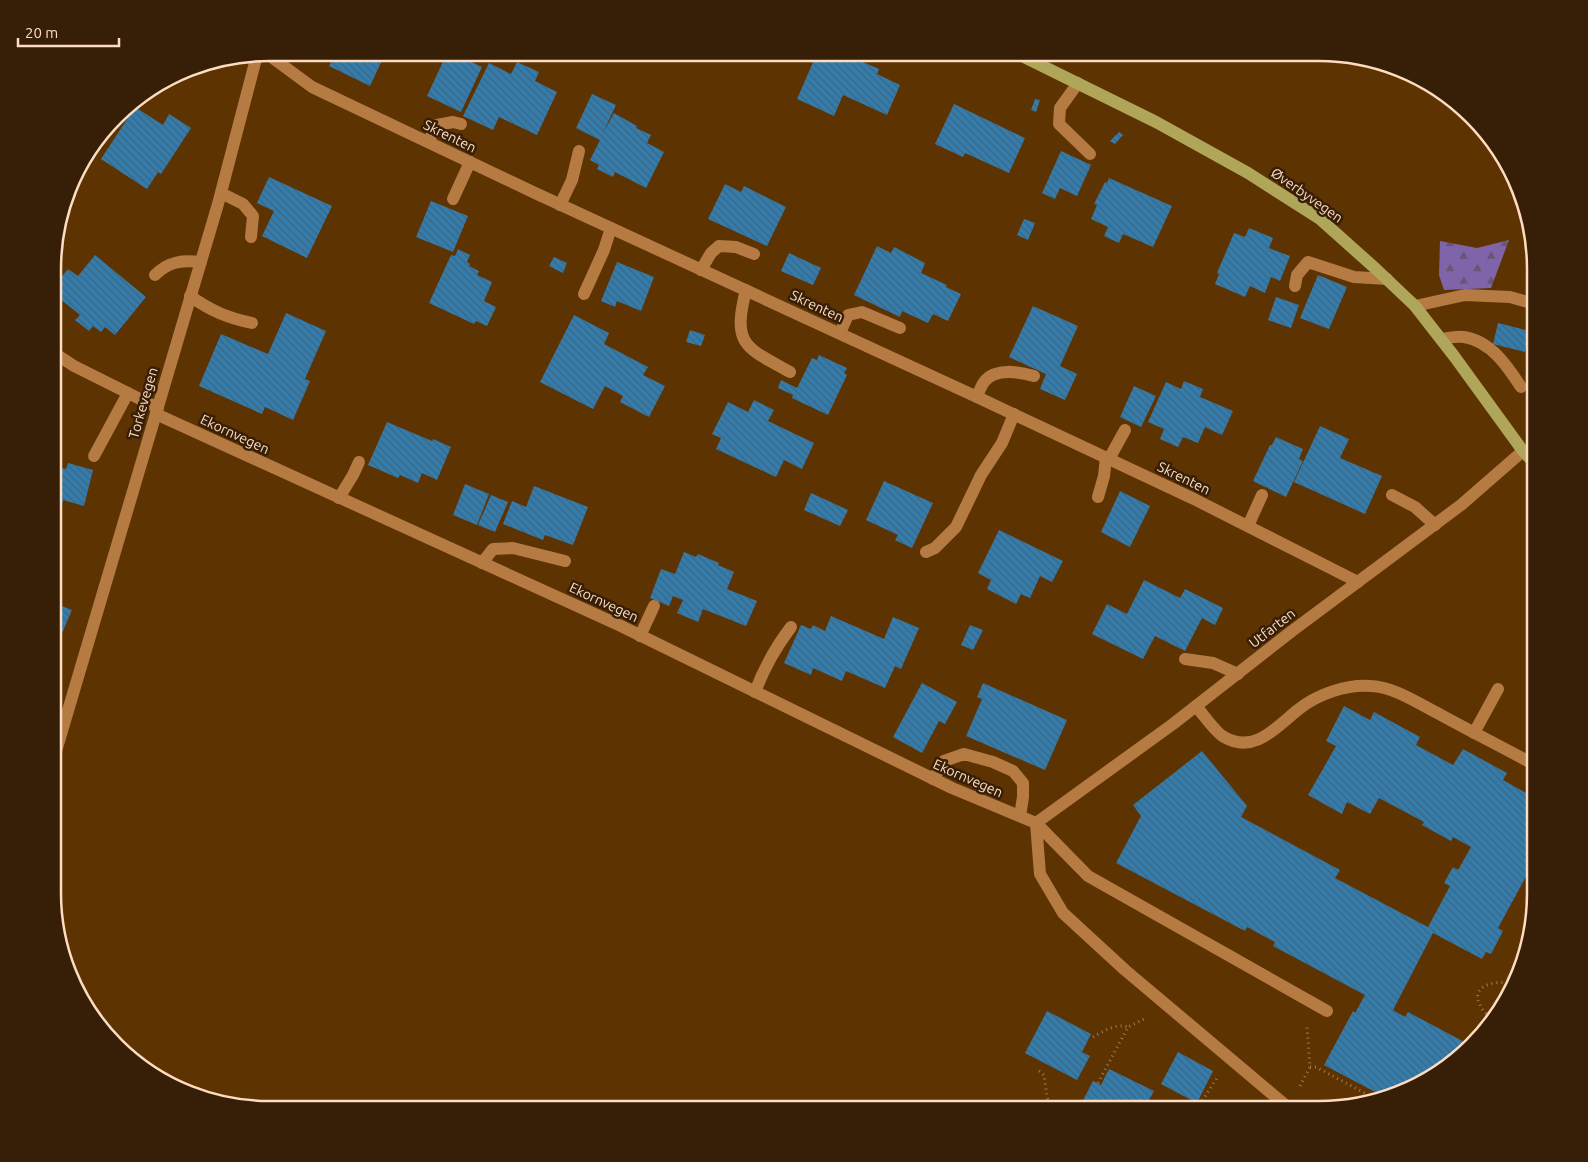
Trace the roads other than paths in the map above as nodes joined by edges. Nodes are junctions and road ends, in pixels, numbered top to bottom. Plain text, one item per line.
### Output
1 (277, 61) edge
2 (1033, 61) edge
3 (255, 62) edge
4 (1078, 83) junction
5 (460, 124) dead end
6 (428, 142) junction
7 (579, 151) dead end
8 (1090, 154) dead end
9 (470, 162) junction
10 (221, 193) junction
11 (453, 199) dead end
12 (560, 204) junction
13 (611, 228) junction
14 (251, 237) dead end
15 (754, 254) dead end
16 (201, 262) junction
17 (701, 270) junction
18 (155, 275) dead end
19 (1387, 279) junction
20 (1295, 286) dead end
21 (746, 290) junction
22 (584, 294) dead end
23 (190, 296) junction
24 (1527, 302) edge
25 (1415, 306) junction
26 (252, 324) dead end
27 (900, 328) dead end
28 (840, 333) junction
29 (1441, 339) junction
30 (61, 358) edge
31 (790, 372) dead end
32 (1034, 376) dead end
33 (1521, 388) dead end
34 (128, 393) junction
35 (977, 397) junction
36 (157, 411) junction
37 (1014, 414) junction
38 (1125, 430) dead end
39 (1523, 451) junction
40 (1527, 455) edge
41 (94, 456) dead end
42 (1107, 458) junction
43 (359, 462) dead end
44 (1262, 495) dead end
45 (1392, 495) dead end
46 (1098, 497) dead end
47 (339, 498) junction
48 (1435, 525) junction
49 (1248, 526) junction
50 (926, 552) dead end
51 (565, 561) dead end
52 (482, 564) junction
53 (1358, 582) junction
54 (654, 606) dead end
55 (791, 627) dead end
56 (640, 636) junction
57 (1186, 659) dead end
58 (1238, 674) junction
59 (1498, 689) dead end
60 (755, 692) junction
61 (1196, 706) junction
62 (1474, 733) junction
63 (61, 734) edge
64 (1527, 761) edge
65 (933, 779) junction
66 (1020, 816) junction
67 (1036, 823) junction
68 (1327, 1012) dead end
69 (1279, 1101) edge

1 - 6 street, Skrenten
2 - 4 main road, Øverbyvegen
3 - 10 street, Torkevegen
4 - 8 street
4 - 19 main road, Øverbyvegen
5 - 6 street
6 - 9 street, Skrenten
7 - 12 street
9 - 11 street
9 - 12 street, Skrenten
10 - 14 street
10 - 16 street, Torkevegen
12 - 13 street, Skrenten
13 - 17 street, Skrenten
13 - 22 street
15 - 17 street
16 - 18 street
16 - 23 street, Torkevegen
17 - 21 street, Skrenten
19 - 20 street
19 - 25 main road, Øverbyvegen
21 - 28 street, Skrenten
21 - 31 street
23 - 26 street
23 - 36 street, Torkevegen
24 - 25 street
25 - 29 main road, Øverbyvegen
27 - 28 street
28 - 35 street, Skrenten
29 - 33 street
29 - 39 main road, Øverbyvegen
30 - 34 street, Ekornvegen
32 - 35 street
34 - 36 street, Ekornvegen
34 - 41 street
35 - 37 street, Skrenten
36 - 47 street, Ekornvegen
36 - 63 street, Torkevegen
37 - 42 street, Skrenten
37 - 50 street
38 - 42 street
39 - 40 main road, Øverbyvegen
39 - 48 street, Utfarten
42 - 46 street
42 - 49 street, Skrenten
43 - 47 street
44 - 49 street
45 - 48 street
47 - 52 street, Ekornvegen
48 - 53 street, Utfarten
49 - 53 street, Skrenten
51 - 52 street
52 - 56 street, Ekornvegen
53 - 58 street, Utfarten
54 - 56 street
55 - 60 street
56 - 60 street, Ekornvegen
57 - 58 street
58 - 61 street, Utfarten
59 - 62 street
60 - 65 street, Ekornvegen
61 - 62 street
61 - 67 street, Utfarten
62 - 64 street
65 - 66 street, Ekornvegen
65 - 66 street
66 - 67 street, Ekornvegen
67 - 68 street
67 - 69 street

